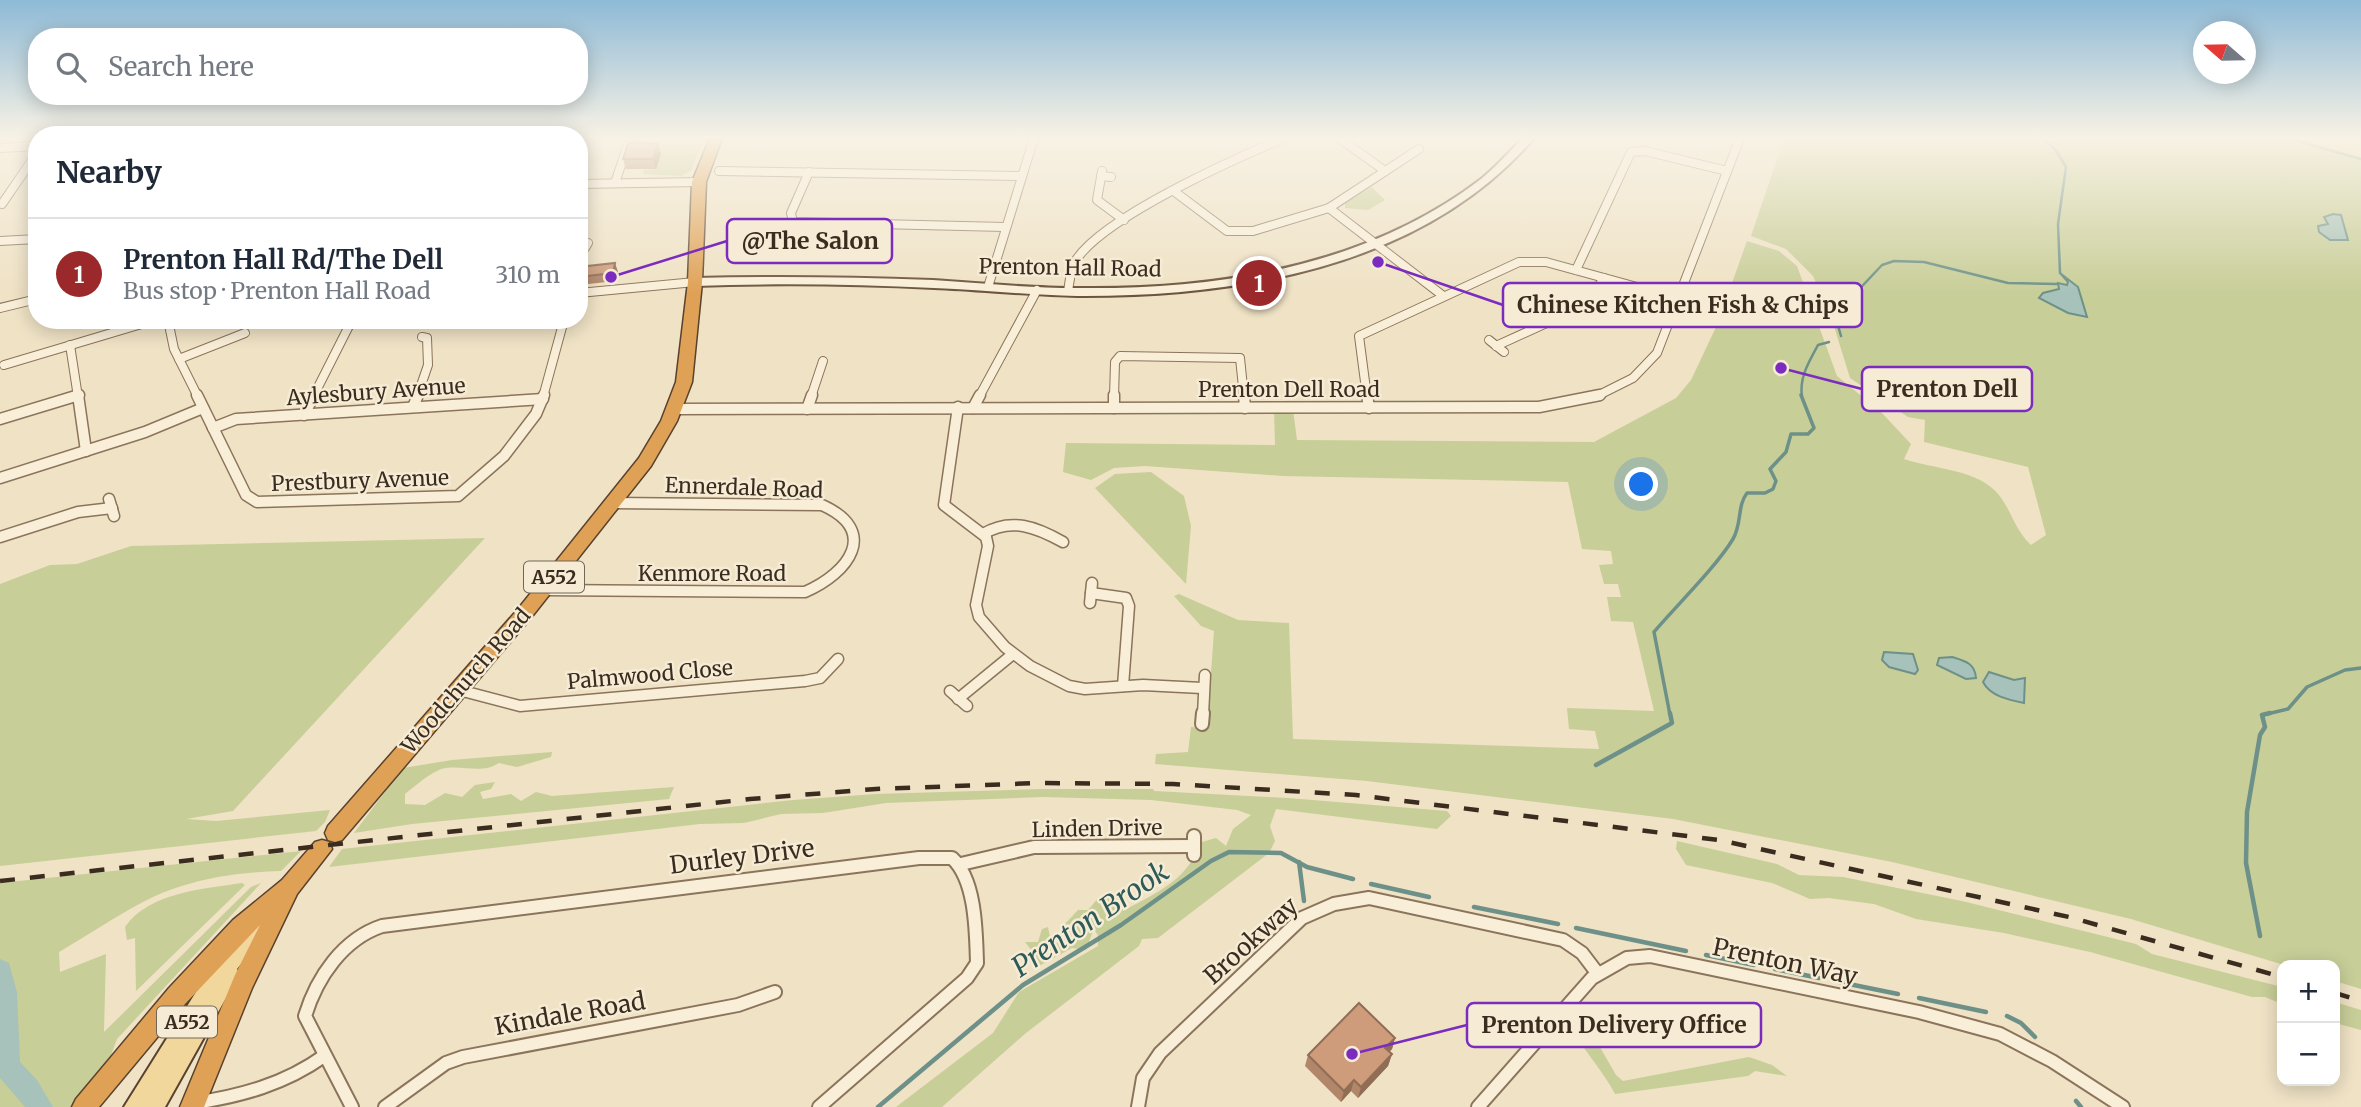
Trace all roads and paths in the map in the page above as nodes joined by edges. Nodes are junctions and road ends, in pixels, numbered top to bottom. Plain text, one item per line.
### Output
1 (12, 190) edge
2 (699, 190) edge
3 (801, 190) edge
4 (1017, 190) edge
5 (1099, 190) edge
6 (1179, 190) edge
7 (1357, 190) edge
8 (1476, 190) edge
9 (1613, 190) edge
10 (1720, 190) edge
11 (1175, 192) junction
12 (2, 204) dead end
13 (1329, 208) junction
14 (1124, 220) junction
15 (1005, 227) junction
16 (28, 239) edge
17 (0, 241) edge
18 (1374, 244) junction
19 (1576, 270) junction
20 (1604, 278) junction
21 (695, 282) junction
22 (988, 288) junction
23 (1037, 290) junction
24 (1068, 291) junction
25 (588, 292) edge
26 (1442, 295) junction
27 (1677, 298) junction
28 (28, 301) edge
29 (0, 308) edge
30 (124, 329) edge
31 (171, 329) edge
32 (347, 329) edge
33 (562, 329) edge
34 (245, 333) dead end
35 (426, 336) dead end
36 (70, 345) junction
37 (1504, 352) dead end
38 (179, 359) junction
39 (823, 361) dead end
40 (4, 365) dead end
41 (79, 395) junction
42 (543, 399) junction
43 (413, 407) junction
44 (958, 407) junction
45 (203, 408) junction
46 (973, 408) junction
47 (1114, 408) junction
48 (1245, 408) junction
49 (1369, 408) junction
50 (674, 409) junction
51 (807, 409) junction
52 (304, 415) junction
53 (0, 419) edge
54 (214, 429) junction
55 (86, 450) junction
56 (0, 478) edge
57 (613, 503) junction
58 (112, 508) dead end
59 (1057, 526) dead end
60 (983, 534) junction
61 (1048, 534) junction
62 (0, 537) edge
63 (854, 540) joint
64 (1063, 542) dead end
65 (543, 590) junction
66 (1091, 593) dead end
67 (1013, 654) junction
68 (838, 658) dead end
69 (1205, 675) dead end
70 (1122, 687) junction
71 (1202, 688) junction
72 (459, 690) junction
73 (959, 699) dead end
74 (1202, 724) dead end
75 (1194, 846) dead end
76 (961, 864) junction
77 (290, 887) junction
78 (247, 943) junction
79 (1598, 974) junction
80 (775, 992) dead end
81 (324, 1056) junction
82 (223, 1103) edge
83 (192, 1105) edge
84 (84, 1107) edge
85 (134, 1107) edge
86 (153, 1107) edge
87 (352, 1107) edge
88 (385, 1107) edge
89 (819, 1107) edge
90 (1138, 1107) edge
91 (1478, 1107) edge
92 (2123, 1107) edge

1 - 12 street
2 - 21 highway, Woodchurch Road / A552
3 - 15 street
4 - 15 street
5 - 14 street
6 - 11 street
7 - 13 street
8 - 18 street, Prenton Hall Road
9 - 19 street
10 - 27 street, Prenton Dell Road
11 - 13 street
11 - 14 street
13 - 18 street
14 - 24 street
15 - 22 street
16 - 17 street
18 - 24 street, Prenton Hall Road
18 - 26 street
19 - 20 street
19 - 26 street
20 - 27 street
20 - 37 street
21 - 22 street, Prenton Hall Road
21 - 25 street
21 - 50 highway, Woodchurch Road / A552
22 - 23 street, Prenton Hall Road
23 - 24 street, Prenton Hall Road
23 - 46 street
26 - 49 street
27 - 49 street, Prenton Dell Road
28 - 29 street
30 - 36 street
31 - 38 street, Prestbury Avenue
32 - 52 street
33 - 42 street, Prestbury Avenue
34 - 38 street
35 - 43 street
36 - 40 street
36 - 41 street
38 - 45 street, Prestbury Avenue
39 - 51 street
41 - 53 street
41 - 55 street
42 - 43 street, Aylesbury Avenue
42 - 54 street, Prestbury Avenue
43 - 52 street, Aylesbury Avenue
44 - 46 street, Prenton Dell Road
44 - 51 street, Prenton Dell Road
44 - 60 street
45 - 54 street, Prestbury Avenue
45 - 55 street
46 - 47 street, Prenton Dell Road
47 - 48 street, Prenton Dell Road
47 - 48 street
48 - 49 street, Prenton Dell Road
50 - 51 street, Prenton Dell Road
50 - 57 highway, Woodchurch Road / A552
52 - 54 street, Aylesbury Avenue
55 - 56 street
57 - 63 street, Ennerdale Road
57 - 65 highway, Woodchurch Road / A552
58 - 62 street
59 - 61 street
60 - 61 street
60 - 67 street
61 - 64 street
63 - 65 street, Kenmore Road
65 - 72 highway, Woodchurch Road / A552
66 - 70 street
67 - 70 street
67 - 73 street
68 - 72 street, Palmwood Close
69 - 71 street
70 - 71 street
71 - 74 street
72 - 77 highway, Woodchurch Road / A552
75 - 76 street, Linden Drive
76 - 81 street, Durley Drive
76 - 89 street
77 - 78 main road, Woodchurch Road / A552
77 - 83 highway
77 - 84 highway
78 - 85 main road, Woodchurch Road / A552
78 - 86 main road, Woodchurch Road / A552
79 - 90 street, Brookway
79 - 91 street, Prenton Way
79 - 92 street, Prenton Way
80 - 88 street, Kindale Road
81 - 82 street
81 - 87 street, Durley Drive
82 - 83 street

